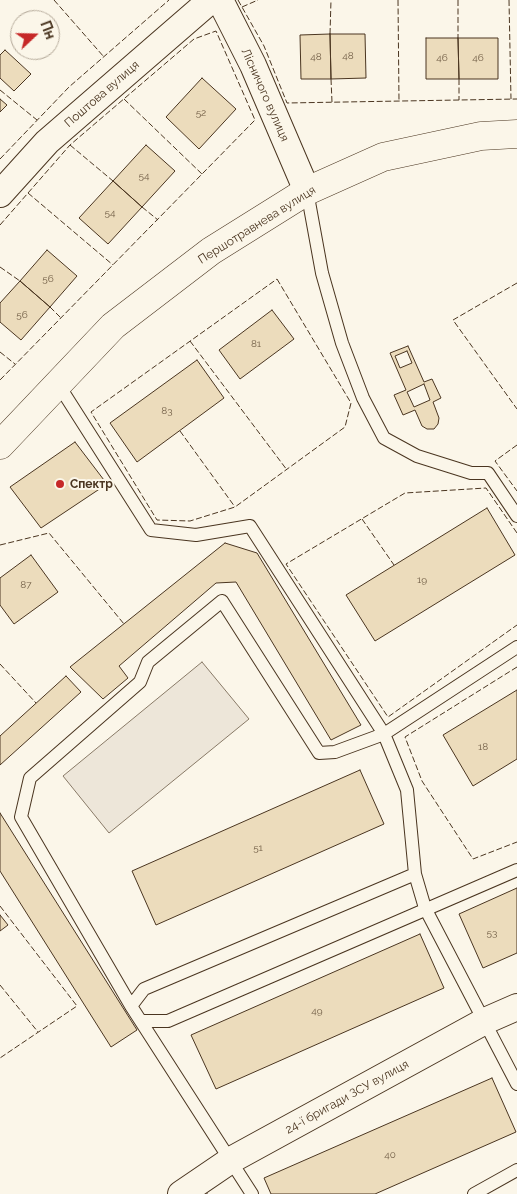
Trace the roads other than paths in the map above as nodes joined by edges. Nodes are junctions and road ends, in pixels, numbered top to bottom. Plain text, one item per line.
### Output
1 (211, 0) edge
2 (220, 0) edge
3 (517, 134) edge
4 (307, 191) junction
5 (0, 194) edge
6 (58, 384) junction
7 (0, 445) edge
8 (517, 516) edge
9 (517, 647) edge
10 (384, 734) junction
11 (517, 870) edge
12 (415, 874) junction
13 (425, 908) junction
14 (131, 1006) junction
15 (517, 1007) edge
16 (141, 1021) junction
17 (485, 1021) junction
18 (517, 1084) edge
19 (231, 1160) junction
20 (517, 1170) edge
21 (181, 1194) edge
22 (252, 1194) edge
23 (474, 1194) edge

1 - 5 street, Поштова вулиця
2 - 4 street, Лісничого вулиця
3 - 4 main road, Першотравнева вулиця
4 - 6 main road, Першотравнева вулиця
4 - 8 lane
6 - 7 main road, Першотравнева вулиця
6 - 10 lane
9 - 10 lane
10 - 12 lane
10 - 14 lane
11 - 13 lane
12 - 13 lane
12 - 14 lane
13 - 16 lane
13 - 17 lane
14 - 16 lane
15 - 17 street, 24-ї бригади ЗСУ вулиця
16 - 19 lane
17 - 18 lane
17 - 19 street, 24-ї бригади ЗСУ вулиця
19 - 21 street, 24-ї бригади ЗСУ вулиця
19 - 22 lane
20 - 23 lane

